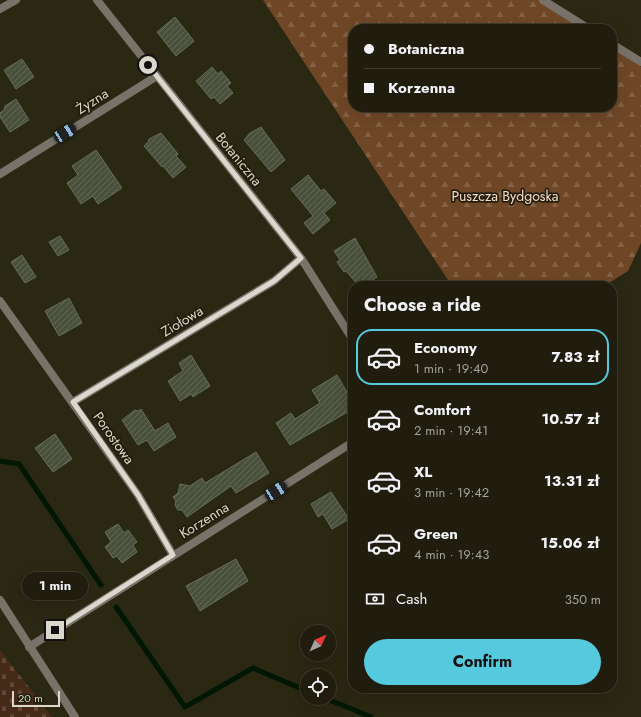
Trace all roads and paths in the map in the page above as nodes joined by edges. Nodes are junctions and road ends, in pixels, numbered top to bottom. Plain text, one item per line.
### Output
1 (16, 0) edge
2 (97, 0) edge
3 (543, 0) edge
4 (0, 9) edge
5 (580, 24) edge
6 (617, 47) edge
7 (641, 62) edge
8 (156, 76) junction
9 (0, 174) edge
10 (301, 258) junction
11 (0, 301) edge
12 (348, 332) edge
13 (73, 402) junction
14 (348, 445) edge
15 (173, 555) junction
16 (0, 600) edge
17 (29, 647) junction
18 (75, 717) edge

1 - 4 street
2 - 8 street, Botaniczna
3 - 5 street
6 - 7 street
8 - 9 street, Żyzna
8 - 10 street, Botaniczna
10 - 12 street, Botaniczna
10 - 13 street, Ziołowa
11 - 13 street, Porostowa
13 - 15 street, Porostowa
14 - 15 street, Korzenna
15 - 17 street, Korzenna
16 - 17 street
17 - 18 street

